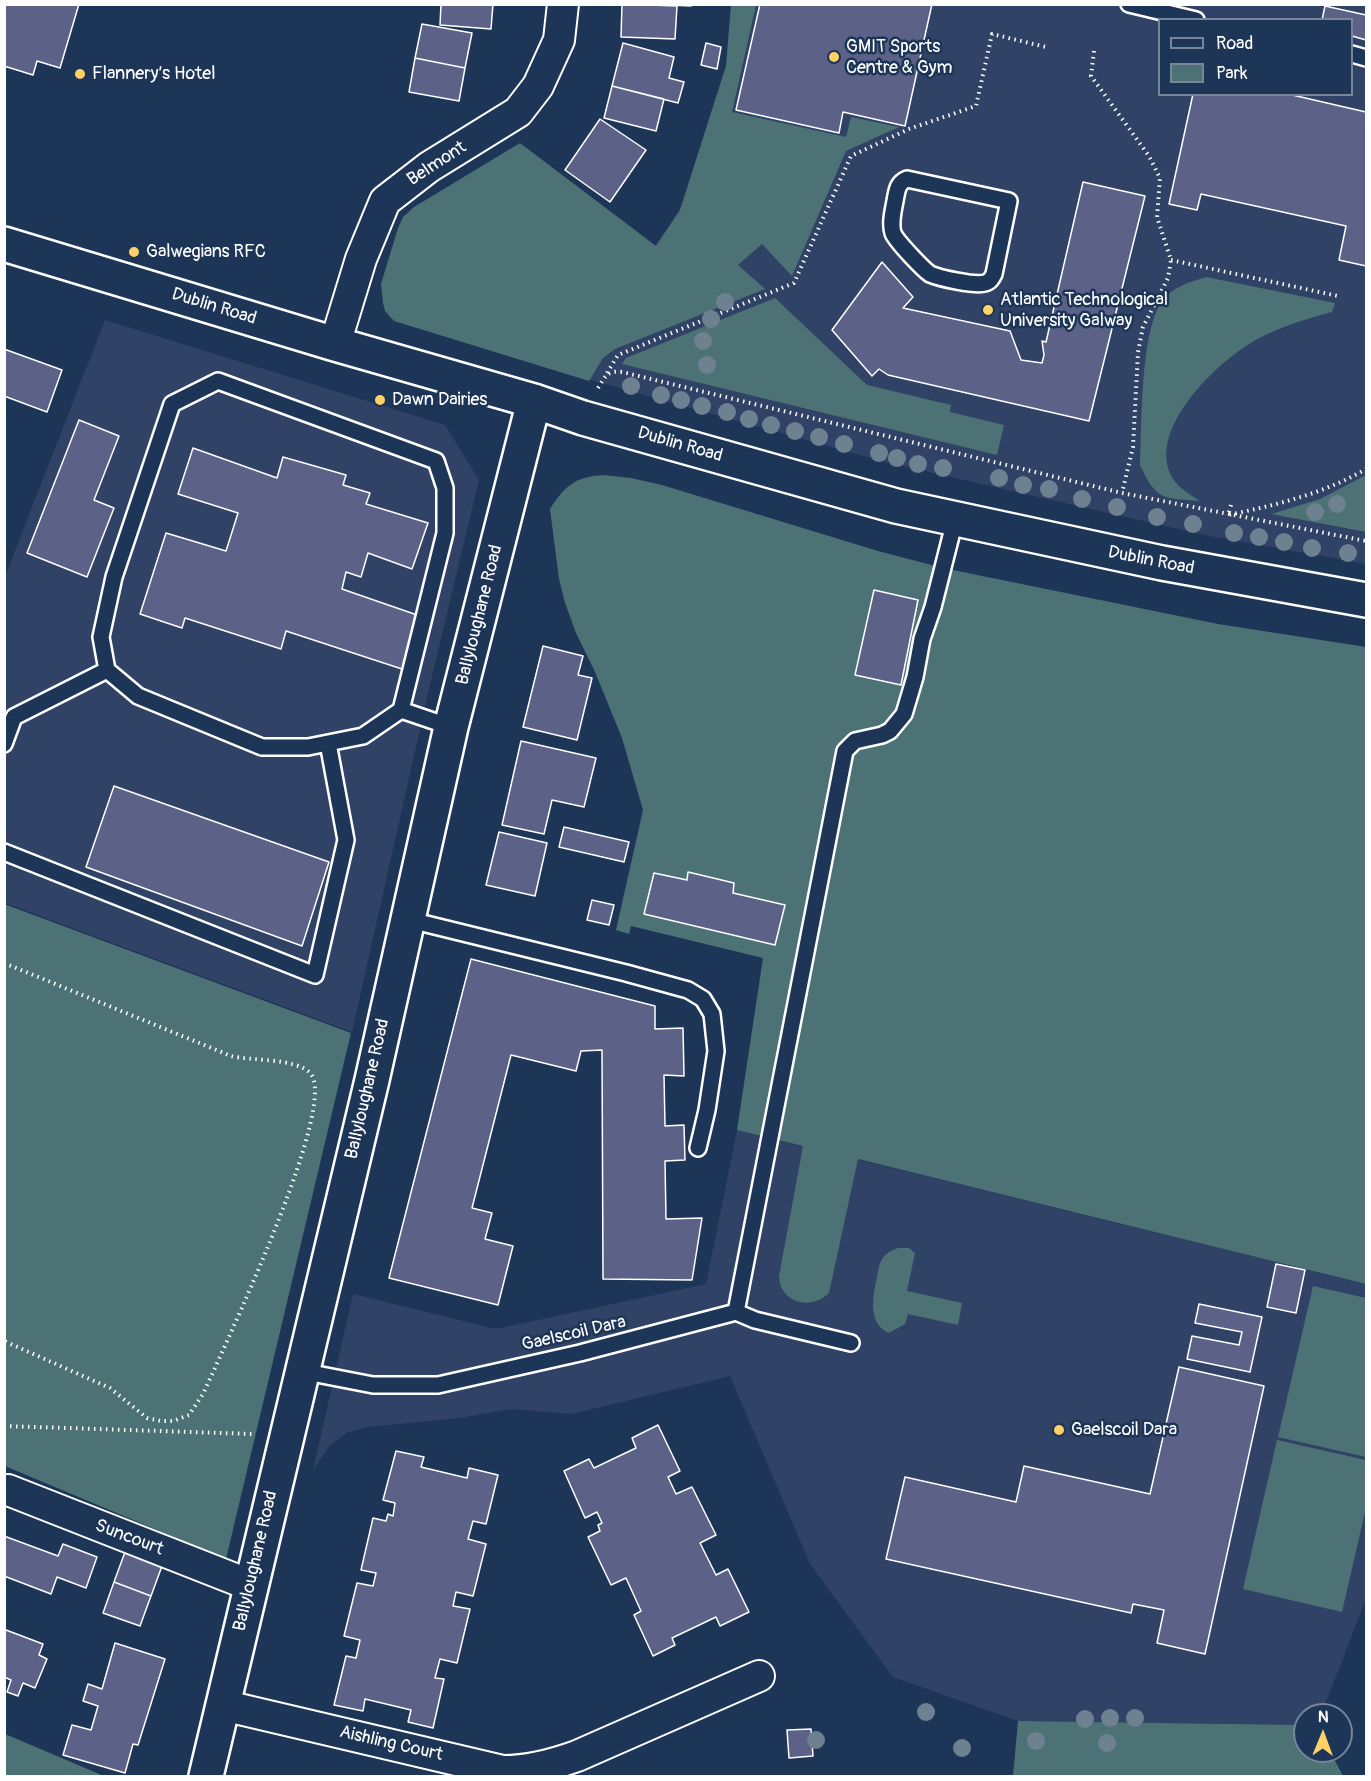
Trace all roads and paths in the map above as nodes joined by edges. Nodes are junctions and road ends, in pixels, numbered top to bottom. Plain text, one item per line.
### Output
1 (563, 4) edge
2 (1130, 4) edge
3 (1188, 18) edge
4 (1046, 47) dead end
5 (1094, 51) dead end
6 (1009, 201) joint
7 (4, 244) edge
8 (1171, 260) junction
9 (1338, 296) dead end
10 (335, 344) junction
11 (606, 374) junction
12 (534, 401) junction
13 (583, 418) junction
14 (1366, 469) edge
15 (1122, 493) junction
16 (1231, 505) dead end
17 (1228, 515) junction
18 (955, 520) junction
19 (1366, 541) edge
20 (1366, 600) edge
21 (107, 670) junction
22 (401, 710) junction
23 (451, 727) junction
24 (328, 743) junction
25 (4, 744) edge
26 (4, 852) edge
27 (406, 919) junction
28 (4, 963) edge
29 (698, 1148) dead end
30 (735, 1312) junction
31 (4, 1341) edge
32 (851, 1343) dead end
33 (301, 1371) junction
34 (161, 1421) junction
35 (4, 1426) edge
36 (159, 1431) junction
37 (285, 1436) junction
38 (8, 1491) dead end
39 (250, 1585) junction
40 (759, 1676) dead end
41 (222, 1705) junction
42 (206, 1776) edge

1 - 10 street, Belmont
2 - 3 lane
4 - 11 path
5 - 8 path
6 - 6 lane
7 - 10 street, Dublin Road
8 - 9 path
8 - 15 path
10 - 12 street, Dublin Road
11 - 13 path
11 - 15 path
12 - 13 street, Dublin Road
12 - 23 street, Ballyloughane Road
13 - 18 street, Dublin Road
14 - 17 path
15 - 17 path
16 - 17 path
17 - 19 path
18 - 20 street, Dublin Road
18 - 30 lane
21 - 22 lane
21 - 24 lane
21 - 25 lane
22 - 23 lane
22 - 24 lane
23 - 27 street, Ballyloughane Road
24 - 26 lane
27 - 29 lane
27 - 33 street, Ballyloughane Road
28 - 34 path
30 - 32 lane
30 - 33 lane, Gaelscoil Dara
31 - 34 path
33 - 37 street, Ballyloughane Road
34 - 36 path
35 - 36 path
36 - 37 path
37 - 39 street, Ballyloughane Road
38 - 39 street, Suncourt
39 - 41 street, Ballyloughane Road
40 - 41 street, Aishling Court
41 - 42 street, Ballyloughane Road

